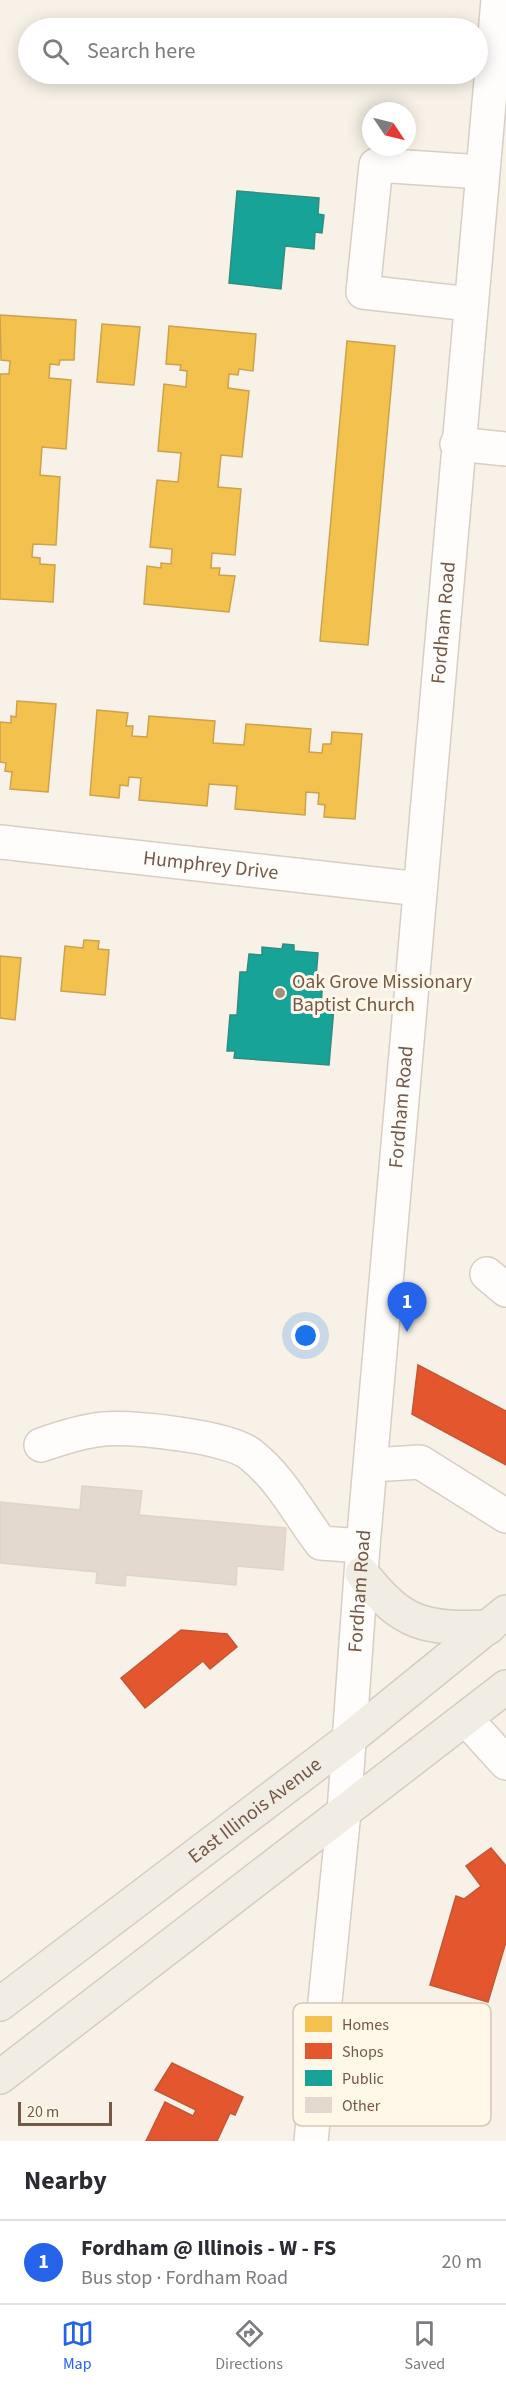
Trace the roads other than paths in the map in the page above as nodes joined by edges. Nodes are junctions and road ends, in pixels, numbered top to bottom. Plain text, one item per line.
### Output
1 (498, 0) edge
2 (482, 172) junction
3 (470, 304) junction
4 (457, 444) junction
5 (506, 449) edge
6 (0, 842) edge
7 (420, 889) junction
8 (41, 1445) dead end
9 (372, 1465) junction
10 (506, 1516) edge
11 (363, 1560) junction
12 (497, 1620) edge
13 (506, 1687) edge
14 (466, 1719) junction
15 (348, 1740) junction
16 (506, 1763) edge
17 (344, 1812) junction
18 (325, 2003) edge
19 (0, 2004) edge
20 (0, 2077) edge
21 (313, 2126) edge
22 (311, 2141) edge

1 - 2 street, Fordham Road
2 - 3 street, Fordham Road
2 - 3 street
3 - 4 street, Fordham Road
4 - 5 street
4 - 7 street, Fordham Road
6 - 7 street, Humphrey Drive
7 - 9 street, Fordham Road
8 - 11 street
9 - 10 street
9 - 11 street, Fordham Road
11 - 12 main road
11 - 15 street, Fordham Road
12 - 15 main road, East Illinois Avenue
13 - 14 main road
14 - 16 street
14 - 17 main road
15 - 17 street, Fordham Road
15 - 19 main road, East Illinois Avenue
17 - 18 street, Fordham Road
17 - 20 main road
21 - 22 street, Fordham Road

